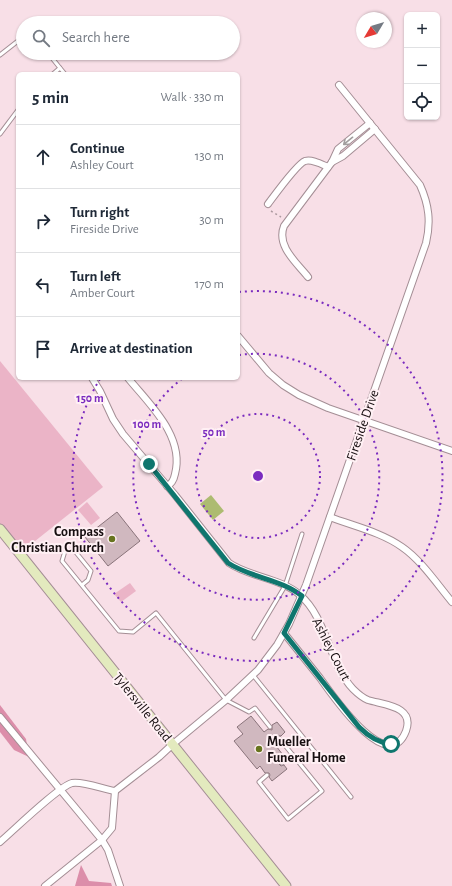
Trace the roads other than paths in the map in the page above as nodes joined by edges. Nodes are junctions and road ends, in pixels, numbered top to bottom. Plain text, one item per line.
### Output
1 (16, 42) edge
2 (0, 55) edge
3 (54, 60) edge
4 (60, 68) junction
5 (55, 72) edge
6 (63, 72) edge
7 (339, 85) dead end
8 (16, 113) edge
9 (370, 123) junction
10 (375, 129) junction
11 (0, 134) edge
12 (330, 165) junction
13 (268, 204) road end
14 (308, 278) dead end
15 (240, 338) edge
16 (93, 380) edge
17 (130, 380) edge
18 (364, 420) junction
19 (452, 452) edge
20 (167, 486) junction
21 (330, 517) junction
22 (0, 529) edge
23 (302, 534) dead end
24 (82, 585) junction
25 (285, 586) junction
26 (302, 596) junction
27 (452, 602) edge
28 (284, 633) junction
29 (254, 638) dead end
30 (253, 675) junction
31 (226, 700) junction
32 (0, 717) edge
33 (270, 727) dead end
34 (278, 738) dead end
35 (173, 744) junction
36 (293, 755) junction
37 (282, 764) dead end
38 (267, 775) dead end
39 (60, 790) junction
40 (114, 791) junction
41 (351, 797) dead end
42 (102, 840) junction
43 (0, 842) edge
44 (45, 886) edge
45 (120, 886) edge
46 (286, 886) edge

1 - 2 lane
3 - 4 lane
4 - 5 lane
4 - 6 lane
7 - 9 street, Fireside Drive
8 - 11 lane
9 - 10 street, Fireside Drive
9 -> 12 street
10 - 12 street
10 - 18 street, Fireside Drive
12 - 13 street
12 - 14 street
15 - 18 street
16 - 20 street
17 - 20 street
18 - 19 street
18 - 21 street, Fireside Drive
20 - 25 street
21 - 26 street, Fireside Drive
21 - 27 street
22 - 35 main road, Tylersville Road
23 - 25 lane
24 - 24 lane
24 - 31 lane
25 - 26 street
25 - 29 lane
26 - 28 street, Fireside Drive
26 - 28 street, Ashley Court
28 - 30 street, Fireside Drive
30 - 31 street, Fireside Drive
30 - 41 lane
31 - 33 lane
31 - 35 street, Fireside Drive
32 - 39 street
34 - 36 lane
35 - 40 street, Fireside Drive
35 - 46 main road, Tylersville Road
36 - 37 lane
36 - 38 lane
39 - 40 street
39 - 42 street
39 - 43 street
40 - 42 street
42 - 44 street
42 - 45 street

